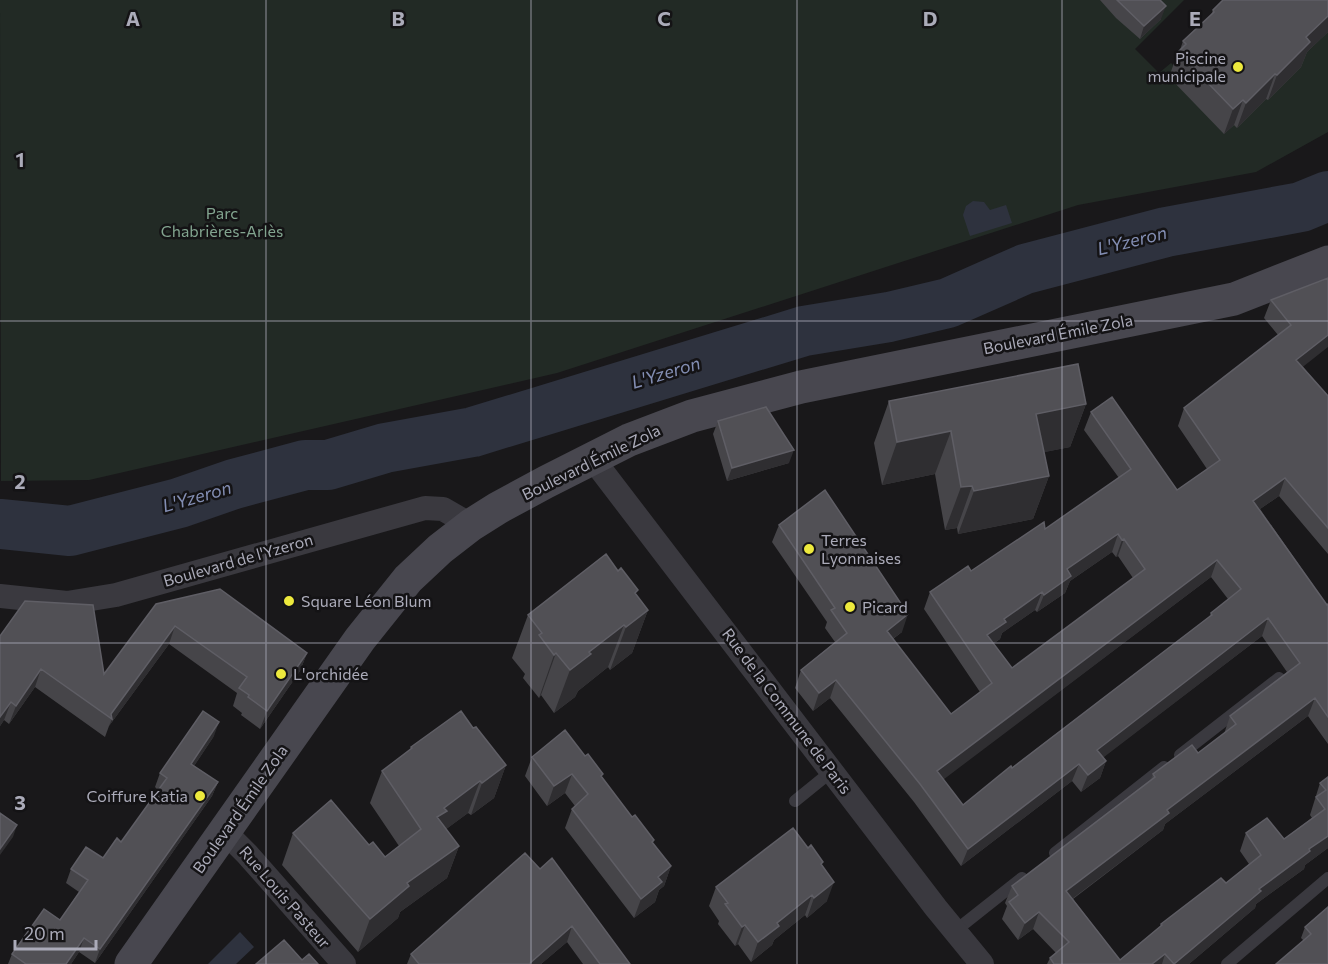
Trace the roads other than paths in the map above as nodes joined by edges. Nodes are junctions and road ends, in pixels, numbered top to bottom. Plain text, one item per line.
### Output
1 (1328, 262) edge
2 (592, 458) junction
3 (471, 525) junction
4 (0, 596) edge
5 (1279, 678) edge
6 (832, 771) junction
7 (795, 801) dead end
8 (224, 831) junction
9 (1048, 858) edge
10 (1030, 872) edge
11 (1328, 878) edge
12 (955, 931) junction
13 (130, 964) edge
14 (344, 964) edge
15 (982, 964) edge
16 (1227, 964) edge

1 - 2 main road, Boulevard Émile Zola
2 - 3 main road, Boulevard Émile Zola
2 - 6 street, Rue de la Commune de Paris
3 - 4 street, Boulevard de l'Yzeron
3 - 8 main road, Boulevard Émile Zola
5 - 9 lane
6 - 7 lane
6 - 12 street, Rue de la Commune de Paris
8 - 13 main road, Boulevard Émile Zola
8 - 14 street, Rue Louis Pasteur
10 - 12 lane
11 - 16 lane
12 - 15 street, Rue de la Commune de Paris

